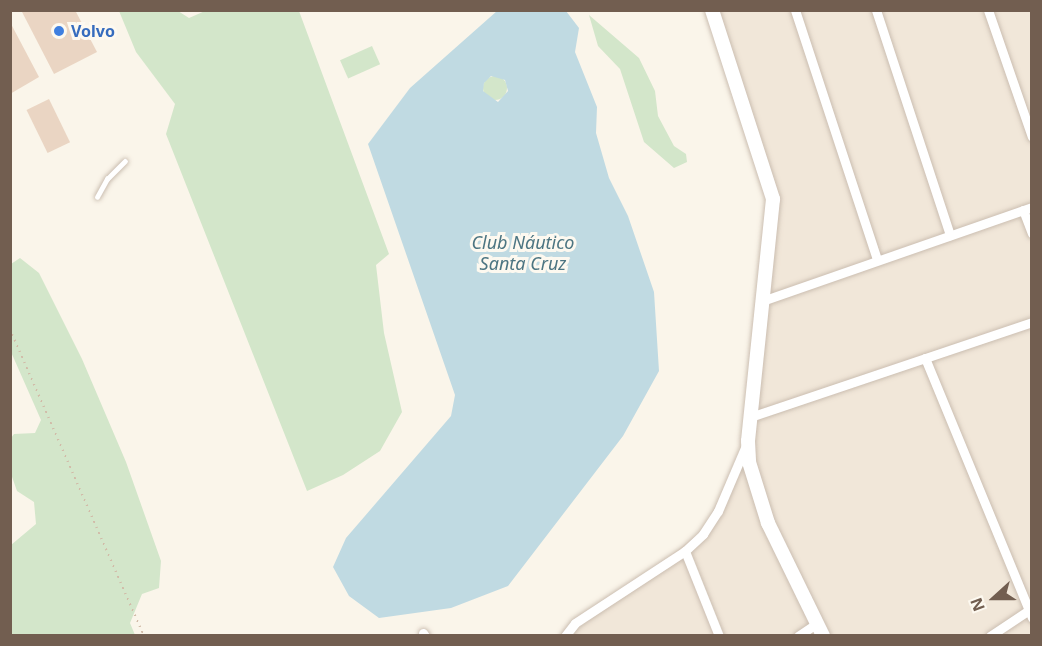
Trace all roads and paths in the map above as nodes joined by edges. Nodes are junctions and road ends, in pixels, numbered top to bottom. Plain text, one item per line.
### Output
1 (712, 10) edge
2 (795, 10) edge
3 (876, 10) edge
4 (988, 10) edge
5 (1032, 137) edge
6 (124, 161) dead end
7 (97, 197) dead end
8 (1027, 209) edge
9 (1032, 233) edge
10 (950, 235) junction
11 (877, 259) junction
12 (762, 301) junction
13 (1032, 322) edge
14 (10, 329) edge
15 (925, 358) junction
16 (750, 417) junction
17 (748, 441) junction
18 (685, 551) junction
19 (1030, 612) edge
20 (819, 630) edge
21 (144, 636) edge
22 (565, 636) edge
23 (719, 636) edge
24 (798, 636) edge
25 (990, 636) edge

1 - 12 street
2 - 11 street
3 - 10 street
4 - 5 street
6 - 7 lane
8 - 9 street
8 - 10 street
10 - 11 street
11 - 12 street
12 - 16 street
13 - 15 street
14 - 21 path
15 - 16 street
15 - 19 street
16 - 17 street
17 - 18 street
17 - 20 street
18 - 22 street
18 - 23 street
19 - 25 street
20 - 24 street

